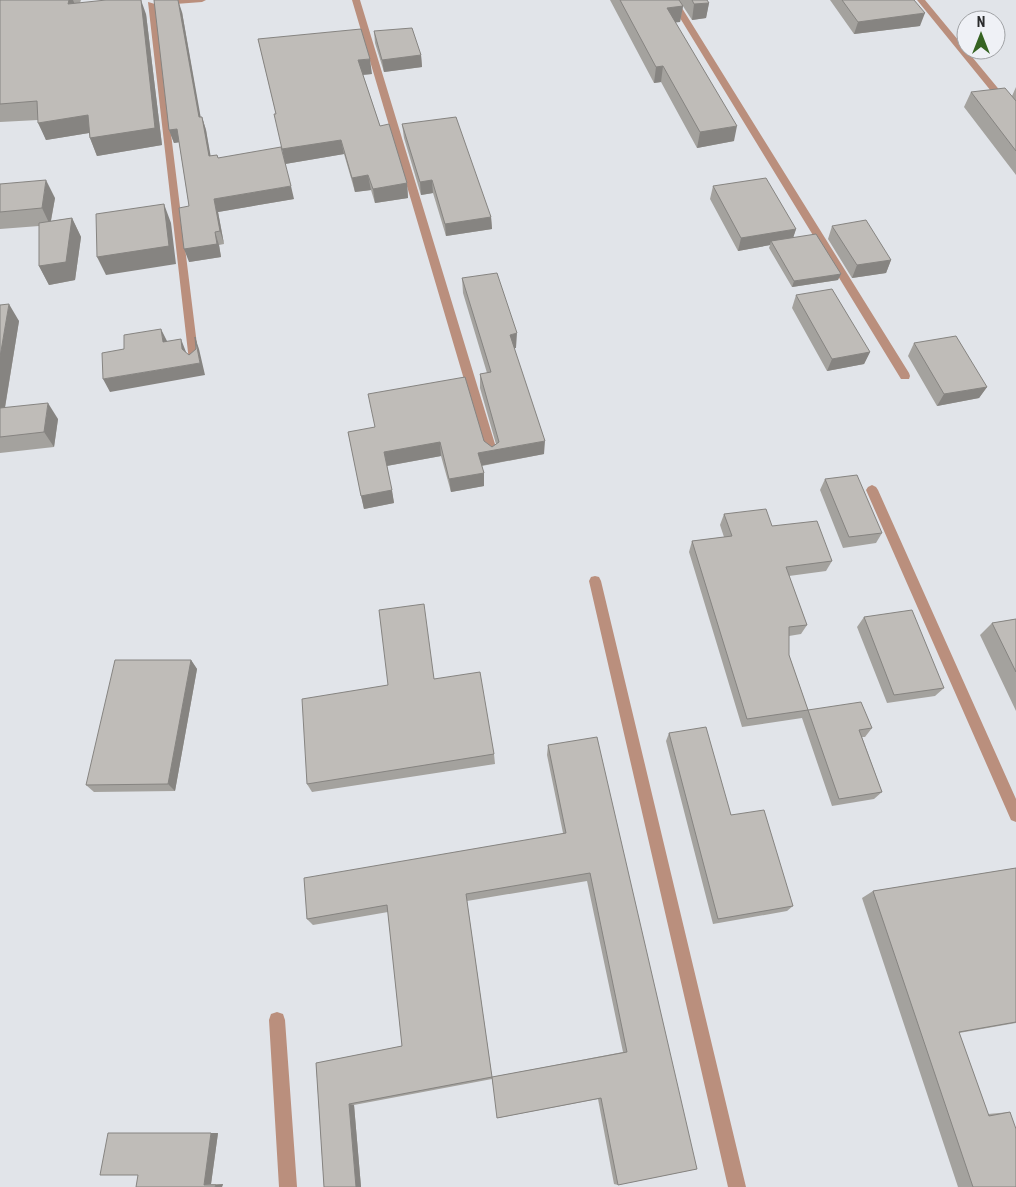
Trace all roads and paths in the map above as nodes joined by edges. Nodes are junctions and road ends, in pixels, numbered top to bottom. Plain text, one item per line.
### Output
1 (202, 0) edge
2 (356, 0) edge
3 (673, 0) edge
4 (921, 0) edge
5 (1016, 116) edge
6 (194, 361) edge
7 (905, 376) dead end
8 (492, 454) edge
9 (872, 490) dead end
10 (595, 580) dead end
11 (1016, 815) edge
12 (277, 1020) dead end
13 (288, 1187) edge
14 (737, 1187) edge

1 - 6 street
2 - 8 street
3 - 7 street
4 - 5 street
9 - 11 street
10 - 14 street
12 - 13 street

